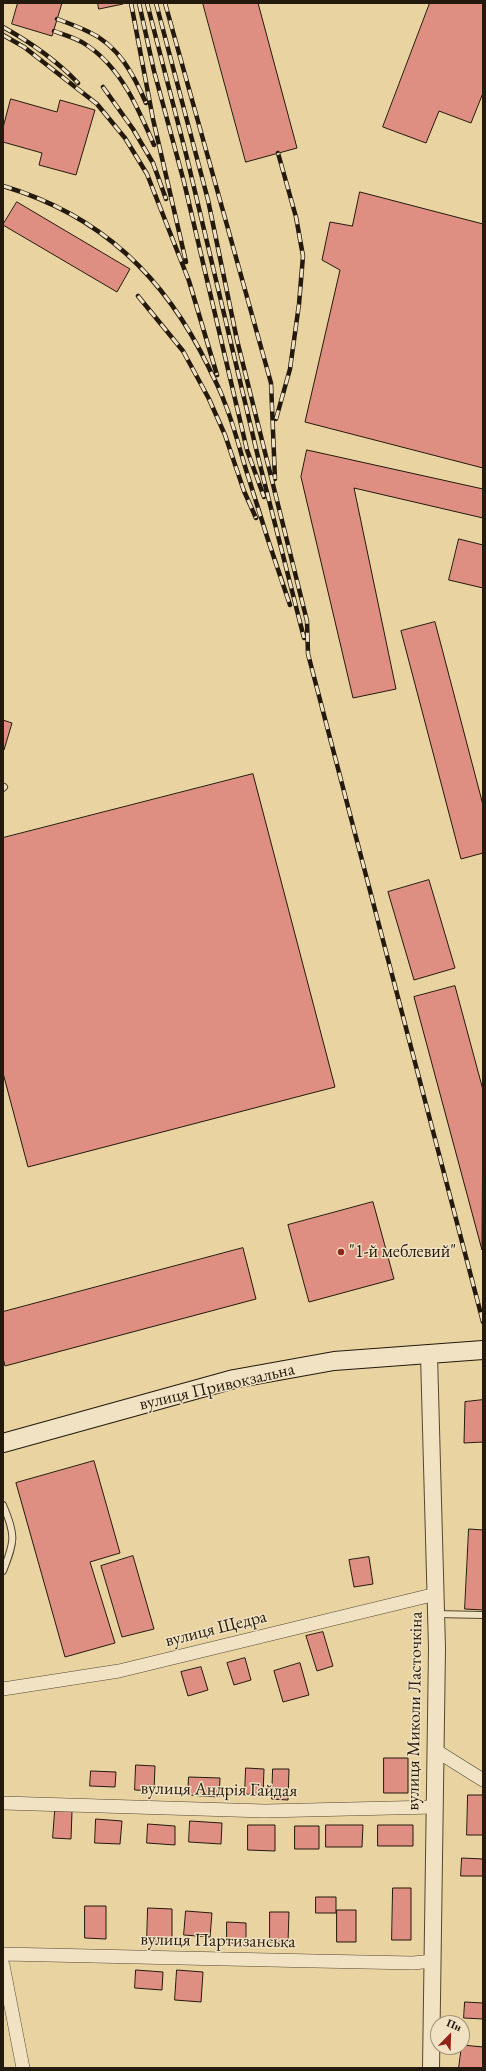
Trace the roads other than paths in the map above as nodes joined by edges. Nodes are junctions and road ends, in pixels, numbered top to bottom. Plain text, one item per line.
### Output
1 (483, 1350) edge
2 (430, 1355) junction
3 (3, 1443) edge
4 (3, 1505) edge
5 (3, 1571) edge
6 (436, 1594) junction
7 (436, 1614) junction
8 (483, 1615) edge
9 (3, 1689) edge
10 (435, 1750) junction
11 (483, 1780) edge
12 (3, 1803) edge
13 (434, 1807) junction
14 (3, 1954) edge
15 (433, 1961) junction
16 (3, 1965) edge
17 (23, 2068) edge
18 (431, 2068) edge

1 - 2 main road, вулиця Привокзальна
2 - 3 main road, вулиця Привокзальна
2 - 6 street, вулиця Миколи Ласточкіна
4 - 5 lane
6 - 7 street, вулиця Миколи Ласточкіна
6 - 9 street, вулиця Щедра
7 - 8 lane
7 - 10 street, вулиця Миколи Ласточкіна
10 - 11 street
10 - 13 street, вулиця Миколи Ласточкіна
12 - 13 street, вулиця Андрія Гайдая
13 - 15 street, вулиця Миколи Ласточкіна
14 - 15 street, вулиця Партизанська
15 - 18 street, вулиця Миколи Ласточкіна
16 - 17 street

